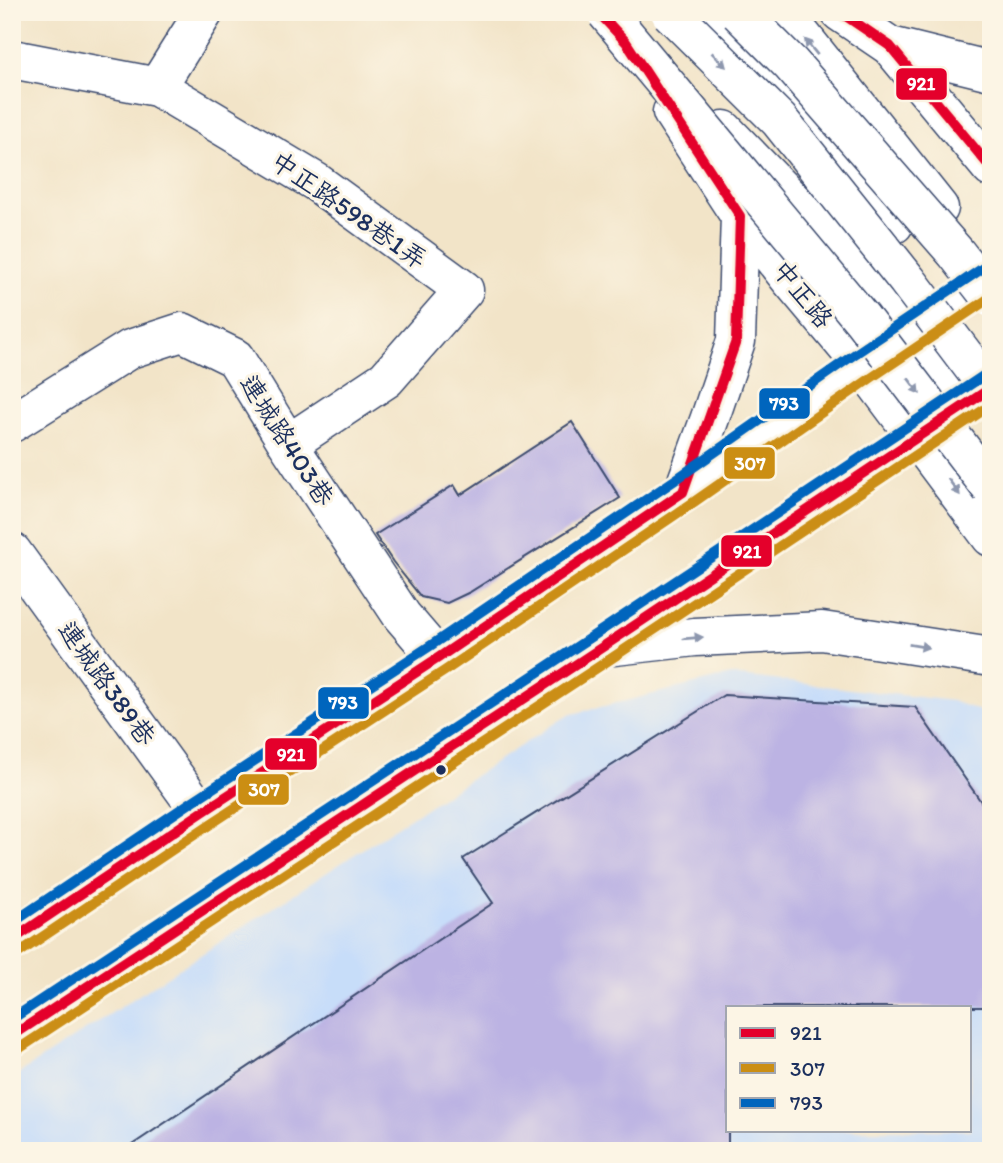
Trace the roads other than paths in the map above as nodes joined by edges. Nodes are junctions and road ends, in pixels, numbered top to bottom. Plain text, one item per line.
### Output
1 (204, 12) edge
2 (598, 12) edge
3 (670, 12) edge
4 (705, 12) edge
5 (721, 12) edge
6 (739, 12) edge
7 (783, 12) edge
8 (840, 12) edge
9 (616, 27) edge
10 (890, 46) junction
11 (12, 59) edge
12 (991, 71) edge
13 (157, 88) junction
14 (991, 168) edge
15 (740, 216) junction
16 (894, 224) junction
17 (991, 273) edge
18 (991, 280) edge
19 (991, 298) edge
20 (906, 337) junction
21 (991, 352) edge
22 (863, 366) junction
23 (982, 395) edge
24 (12, 423) edge
25 (916, 437) junction
26 (288, 444) junction
27 (991, 488) edge
28 (683, 492) junction
29 (991, 537) edge
30 (12, 552) edge
31 (601, 648) junction
32 (991, 657) edge
33 (438, 658) junction
34 (201, 813) junction
35 (12, 940) edge
36 (12, 1036) edge

1 - 13 main road
2 - 9 main road, 中正路
3 -> 23 main road, bridge
4 - 16 main road
5 - 16 main road
6 - 19 main road, bridge
17 -> 7 main road
8 - 10 main road
9 - 15 main road, 中正路
9 - 20 main road
9 -> 27 main road, bridge
10 - 12 main road
10 - 14 main road
11 - 13 main road, 中正路598巷1弄
13 - 26 main road, 中正路598巷1弄
15 - 22 main road, 中正路
15 - 28 main road
16 - 21 main road
18 - 20 main road
20 - 22 main road
20 - 23 main road
22 - 25 main road, 中正路
22 - 28 main road
23 - 25 main road
24 - 26 main road, 連城路403巷
25 -> 29 main road, 中正路
25 - 31 main road
26 - 33 main road, 連城路403巷
28 - 33 main road
30 - 34 main road, 連城路389巷
31 -> 32 main road
31 - 36 main road
33 - 34 main road
34 - 35 main road

